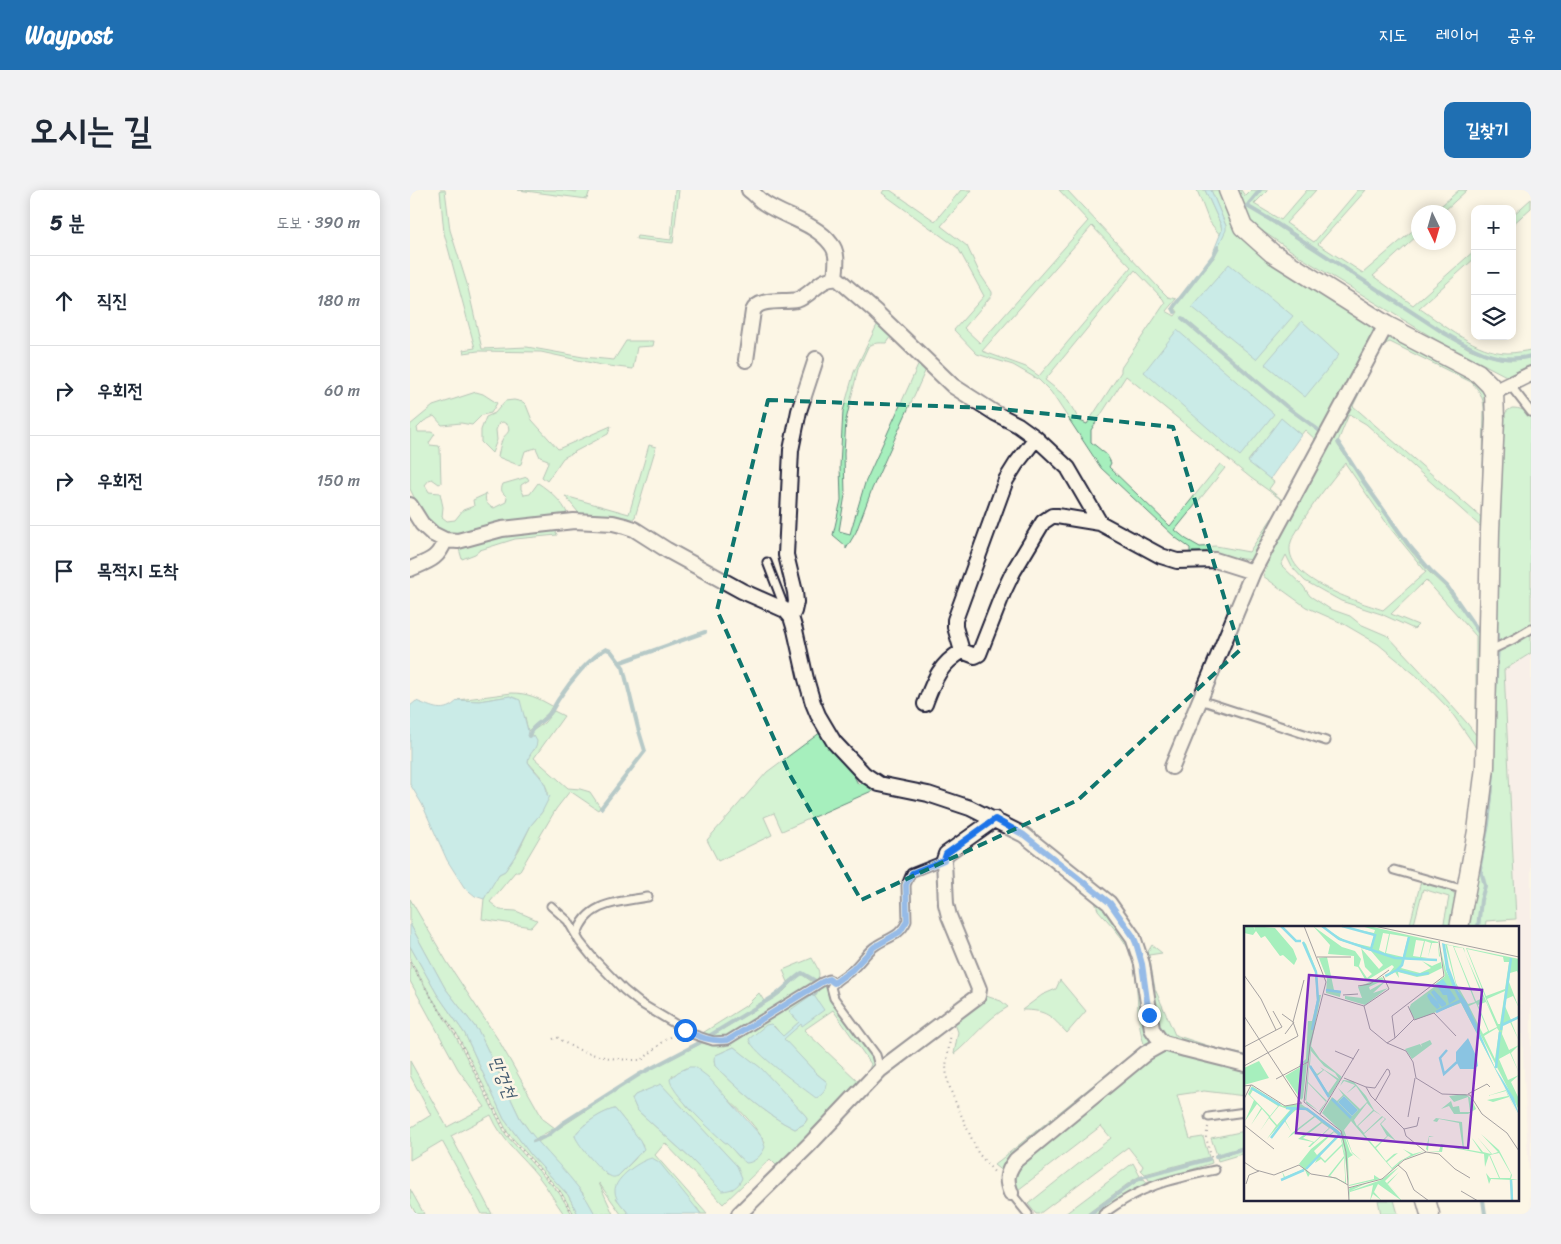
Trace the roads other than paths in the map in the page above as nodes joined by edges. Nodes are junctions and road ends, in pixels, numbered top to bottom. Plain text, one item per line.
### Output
1 (749, 190) edge
2 (1228, 190) edge
3 (835, 278) junction
4 (1386, 325) junction
5 (816, 359) dead end
6 (746, 360) dead end
7 (1531, 374) edge
8 (1510, 385) junction
9 (1494, 392) junction
10 (1531, 412) edge
11 (1036, 438) junction
12 (410, 505) edge
13 (1100, 523) junction
14 (445, 540) junction
15 (766, 562) dead end
16 (410, 569) edge
17 (1253, 572) junction
18 (788, 613) junction
19 (1531, 629) edge
20 (962, 651) junction
21 (1488, 651) junction
22 (1200, 700) junction
23 (925, 704) dead end
24 (1326, 741) dead end
25 (1172, 766) dead end
26 (995, 819) junction
27 (944, 860) junction
28 (1394, 870) dead end
29 (1466, 890) junction
30 (648, 897) dead end
31 (550, 906) dead end
32 (1459, 926) edge
33 (577, 936) junction
34 (834, 983) junction
35 (1164, 1043) junction
36 (1244, 1064) edge
37 (880, 1070) junction
38 (1244, 1112) edge
39 (1210, 1117) road end
40 (1215, 1170) road end
41 (1011, 1193) joint
42 (739, 1214) edge
43 (1028, 1214) edge
44 (1104, 1214) edge

1 - 3 street
2 - 4 street
3 - 6 street
3 - 11 street
4 - 9 street
4 - 17 street
5 - 18 street
7 - 8 street
8 - 9 street
8 - 10 lane
9 - 21 street
11 - 13 street
11 - 20 street
12 - 14 street
13 - 17 street
13 - 20 street
14 - 16 street
14 - 18 street
15 - 18 lane
17 - 22 street
18 - 26 street
19 - 21 lane
20 - 23 street
21 - 29 street
22 - 24 lane
22 - 25 street
26 - 27 street
26 - 35 street
27 - 34 lane
27 - 37 street
28 - 29 lane
29 - 32 street
30 - 33 lane
31 - 33 lane
33 - 34 lane
34 - 37 lane
35 - 36 street
35 - 41 street
37 - 42 street
38 - 39 lane
40 - 44 lane
41 - 43 lane

